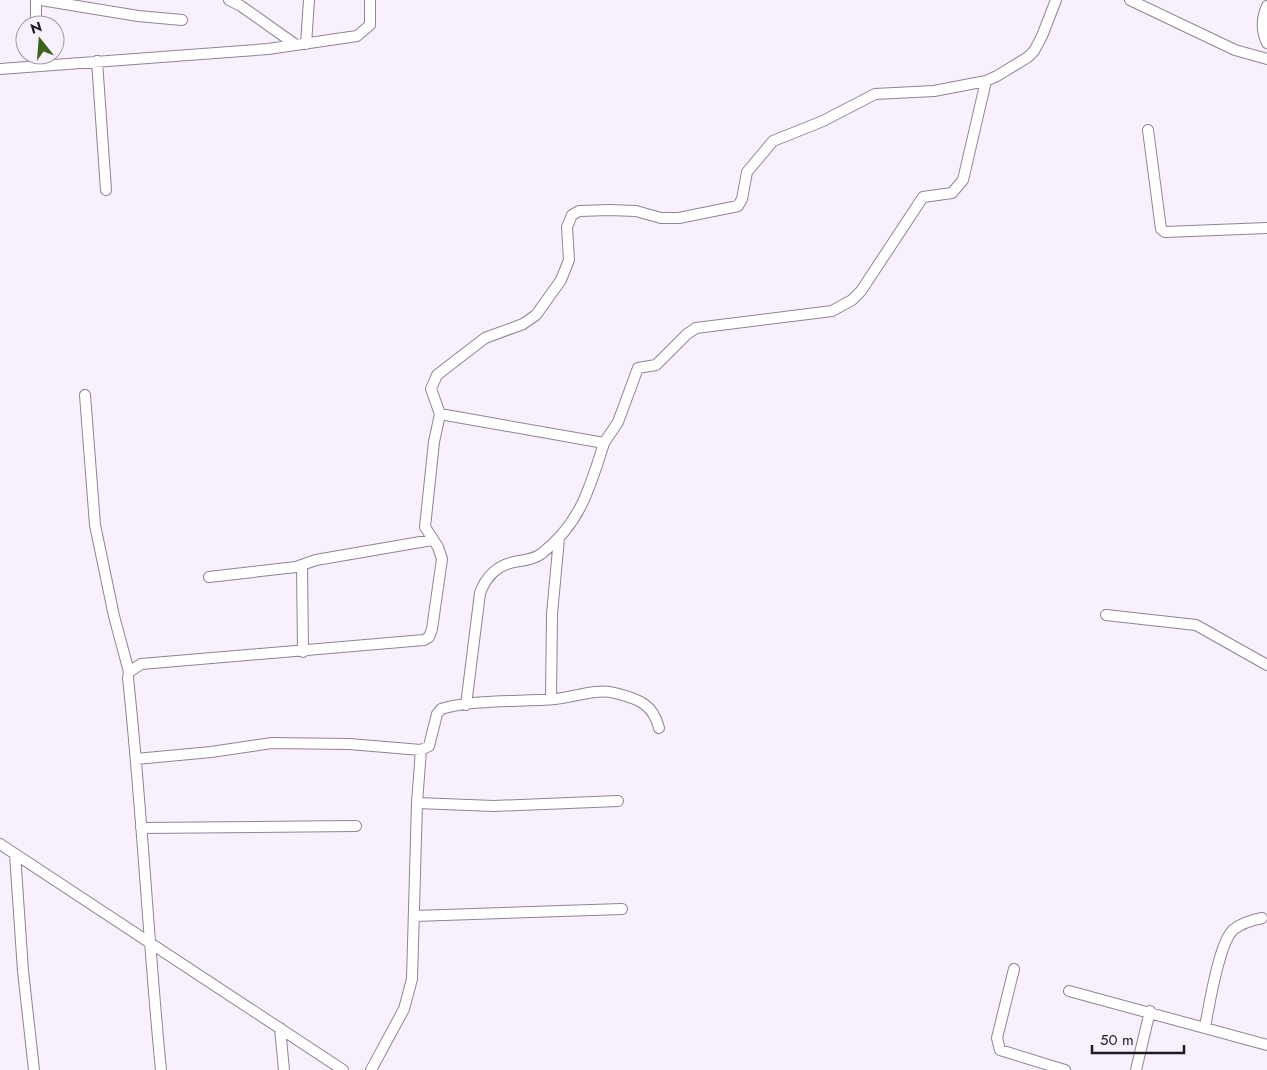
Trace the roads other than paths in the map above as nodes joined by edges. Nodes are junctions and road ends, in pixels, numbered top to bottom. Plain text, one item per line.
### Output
1 (36, 0) edge
2 (40, 0) edge
3 (230, 0) edge
4 (309, 0) edge
5 (370, 0) edge
6 (1056, 0) edge
7 (1130, 0) edge
8 (84, 4) edge
9 (1267, 6) edge
10 (36, 15) edge
11 (182, 20) dead end
12 (1267, 43) edge
13 (301, 44) junction
14 (1267, 59) edge
15 (97, 61) junction
16 (36, 66) joint
17 (0, 69) edge
18 (986, 81) junction
19 (1148, 130) dead end
20 (106, 190) dead end
21 (1267, 228) edge
22 (85, 395) dead end
23 (440, 414) junction
24 (604, 443) junction
25 (558, 538) junction
26 (432, 540) junction
27 (302, 565) junction
28 (208, 577) dead end
29 (1106, 616) dead end
30 (303, 652) junction
31 (1267, 665) edge
32 (129, 672) junction
33 (550, 699) junction
34 (466, 705) junction
35 (659, 728) dead end
36 (421, 750) junction
37 (136, 759) junction
38 (618, 801) dead end
39 (417, 804) junction
40 (356, 826) dead end
41 (141, 828) junction
42 (0, 844) edge
43 (16, 854) junction
44 (622, 909) dead end
45 (414, 916) junction
46 (1262, 918) dead end
47 (148, 942) junction
48 (1014, 969) dead end
49 (1069, 991) dead end
50 (1150, 1011) junction
51 (1205, 1027) junction
52 (280, 1028) junction
53 (1267, 1045) edge
54 (34, 1070) edge
55 (161, 1070) edge
56 (284, 1070) edge
57 (342, 1070) edge
58 (371, 1070) edge
59 (1065, 1070) edge
60 (1136, 1070) edge

1 - 10 street
2 - 8 street
3 - 13 street
4 - 13 street
5 - 13 street
6 - 18 street
7 - 14 street
8 - 11 street
9 - 12 street
13 - 15 street
15 - 16 street
15 - 20 street
16 - 17 street
18 - 23 street
18 - 24 street
19 - 21 street
22 - 32 street
23 - 24 street
23 - 26 street
24 - 25 street
25 - 33 street
25 - 34 street
26 - 27 street
26 - 30 street
27 - 28 street
27 - 30 street
29 - 31 street
30 - 32 street
32 - 37 street
33 - 34 street
33 - 35 street
34 - 36 street
36 - 37 street
36 - 39 street
37 - 41 street
38 - 39 street
39 - 45 street
40 - 41 street
41 - 47 street
42 - 43 street
43 - 47 street
43 - 54 street
44 - 45 street
45 - 58 street
46 - 51 street
47 - 52 street
47 - 55 street
48 - 59 street
49 - 50 street
50 - 51 street
50 - 60 street
51 - 53 street
52 - 56 street
52 - 57 street

